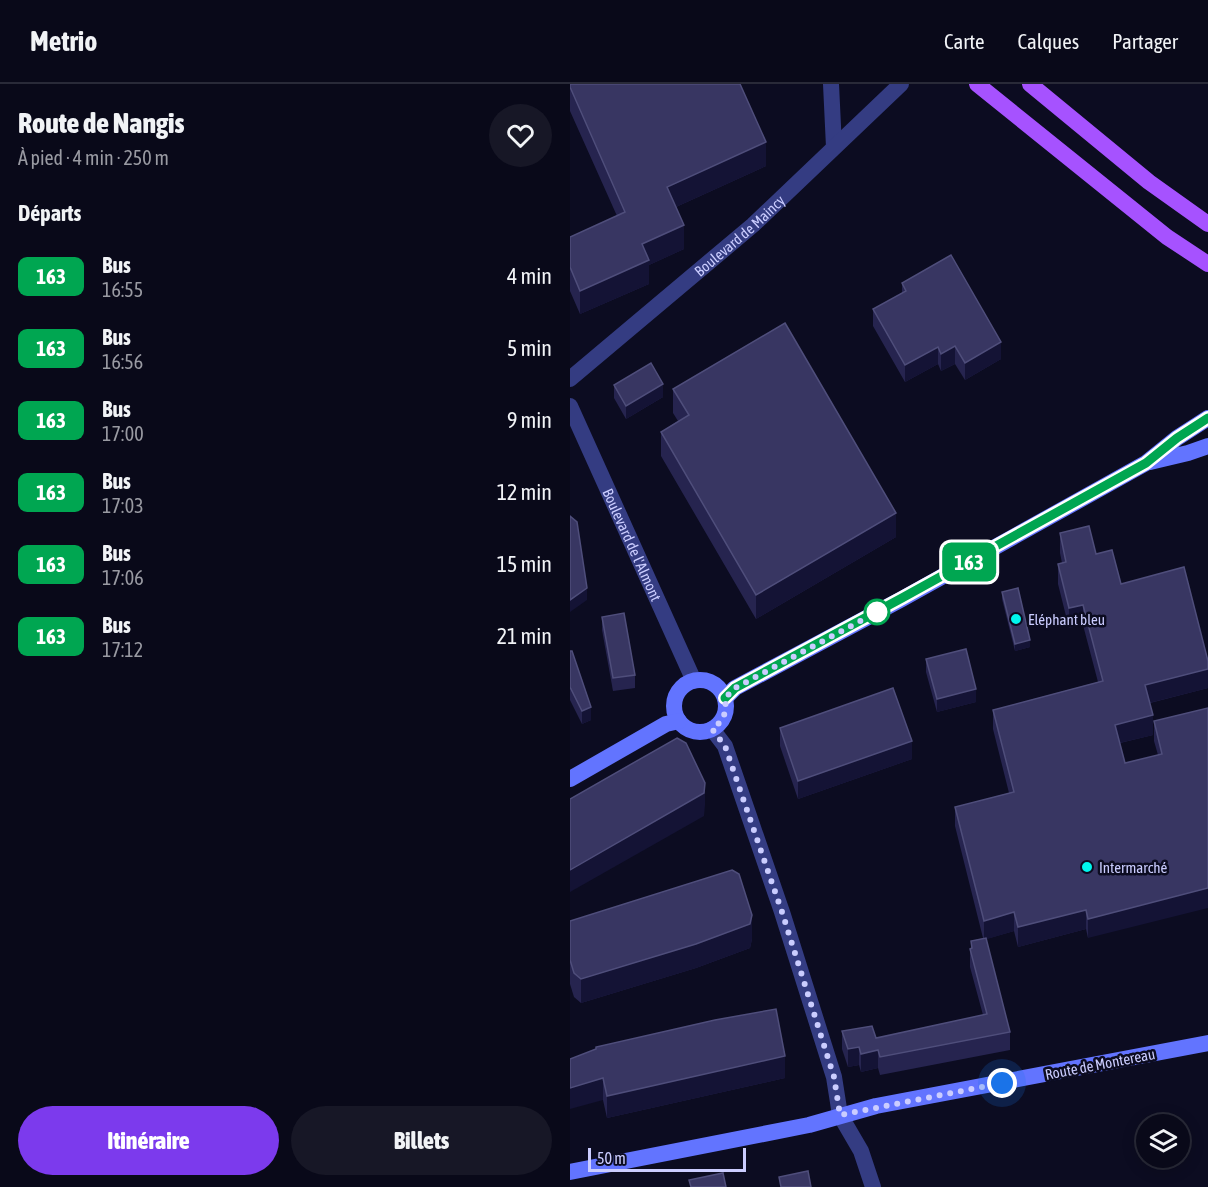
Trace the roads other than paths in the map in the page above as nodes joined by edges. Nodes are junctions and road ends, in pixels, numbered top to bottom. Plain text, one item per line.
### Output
1 (831, 84) edge
2 (900, 84) edge
3 (977, 84) edge
4 (1030, 84) edge
5 (834, 147) junction
6 (1208, 224) edge
7 (1208, 264) edge
8 (570, 379) edge
9 (570, 406) edge
10 (1208, 418) edge
11 (1208, 446) edge
12 (1146, 463) junction
13 (694, 681) junction
14 (725, 698) junction
15 (679, 721) junction
16 (712, 729) junction
17 (570, 779) edge
18 (1208, 1043) edge
19 (840, 1115) junction
20 (570, 1172) edge
21 (873, 1187) edge

1 - 5 street
2 - 5 street, Boulevard de Maincy
3 - 7 main road
4 - 6 main road
5 - 8 street, Boulevard de Maincy
9 - 13 street, Boulevard de l'Almont
10 - 12 main road
11 - 12 main road
12 - 14 main road
13 - 14 main road
13 - 15 main road
14 - 16 main road
15 - 16 main road
15 - 17 main road
16 - 19 street
18 - 19 main road, Route de Montereau
19 - 20 main road, Route de Montereau
19 - 21 street

